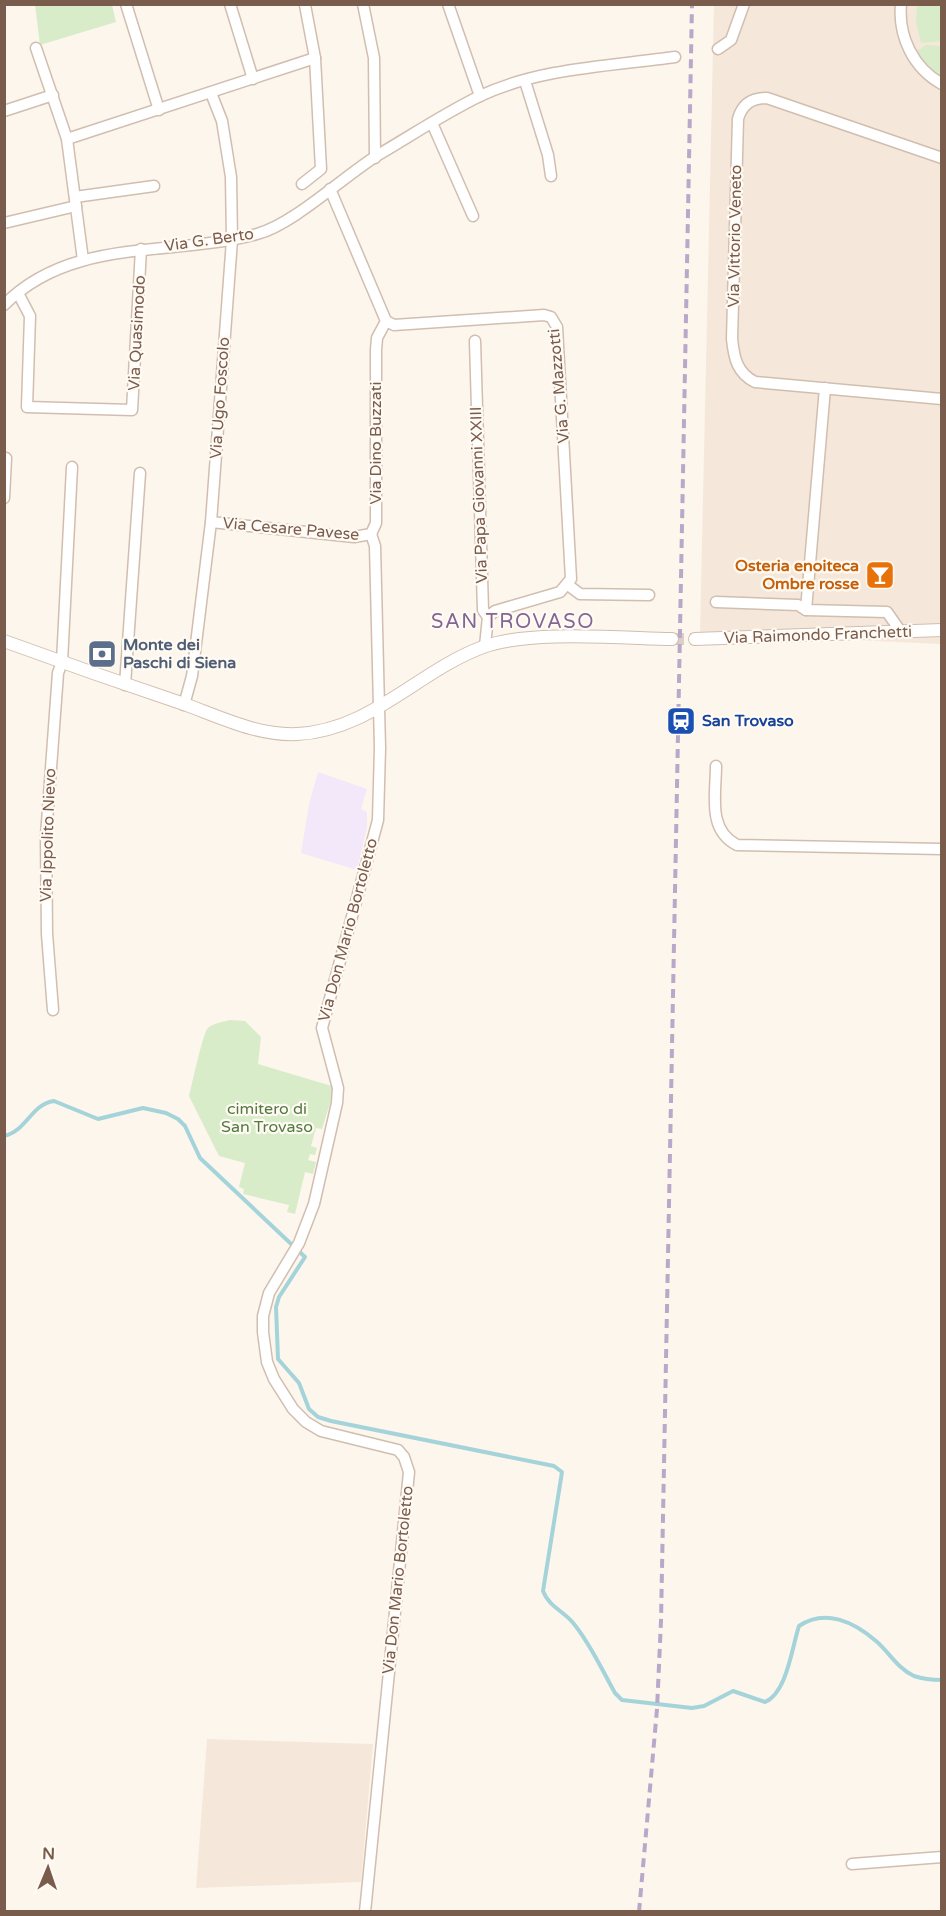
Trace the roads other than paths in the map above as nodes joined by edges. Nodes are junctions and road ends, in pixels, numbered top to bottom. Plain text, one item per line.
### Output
1 (126, 4) edge
2 (230, 4) edge
3 (363, 4) edge
4 (448, 4) edge
5 (744, 4) edge
6 (901, 4) edge
7 (305, 5) edge
8 (36, 48) dead end
9 (718, 49) dead end
10 (675, 57) dead end
11 (315, 58) junction
12 (253, 79) junction
13 (525, 81) junction
14 (942, 84) edge
15 (211, 93) junction
16 (53, 94) junction
17 (480, 96) junction
18 (159, 110) junction
19 (4, 111) edge
20 (432, 123) junction
21 (67, 139) junction
22 (375, 158) junction
23 (942, 158) edge
24 (551, 176) dead end
25 (302, 184) dead end
26 (154, 186) dead end
27 (330, 189) junction
28 (75, 201) junction
29 (473, 216) dead end
30 (4, 223) edge
31 (232, 240) junction
32 (141, 249) junction
33 (83, 260) junction
34 (18, 293) junction
35 (4, 305) edge
36 (386, 321) junction
37 (475, 341) dead end
38 (825, 388) junction
39 (942, 399) edge
40 (6, 458) dead end
41 (72, 467) dead end
42 (140, 473) dead end
43 (4, 498) edge
44 (211, 522) junction
45 (371, 534) junction
46 (568, 585) junction
47 (649, 595) dead end
48 (716, 602) dead end
49 (806, 610) junction
50 (488, 617) junction
51 (942, 630) edge
52 (901, 632) junction
53 (672, 639) tunnel mouth
54 (695, 639) tunnel mouth
55 (4, 641) edge
56 (485, 646) junction
57 (62, 662) junction
58 (125, 685) junction
59 (184, 705) junction
60 (378, 709) junction
61 (716, 766) dead end
62 (942, 849) edge
63 (53, 1010) dead end
64 (942, 1857) edge
65 (852, 1864) dead end
66 (365, 1911) edge

1 - 18 street
2 - 12 street
3 - 22 street
4 - 17 street
5 - 9 street
6 - 14 street
7 - 11 street
8 - 16 street
10 - 13 street, Via G. Berto
11 - 12 street
11 - 25 street
12 - 15 street
13 - 17 street, Via G. Berto
13 - 24 street
15 - 18 street
15 - 31 street, Via Ugo Foscolo
16 - 19 street
16 - 21 street
17 - 20 street, Via G. Berto
18 - 21 street
20 - 22 street, Via G. Berto
20 - 29 street
21 - 28 street
22 - 27 street, Via G. Berto
23 - 38 street, Via Vittorio Veneto
26 - 28 street
27 - 31 street, Via G. Berto
27 - 36 street
28 - 30 street
28 - 33 street
31 - 32 street, Via G. Berto
31 - 44 street, Via Ugo Foscolo
32 - 33 street, Via G. Berto
32 - 34 street, Via Quasimodo
33 - 34 street, Via G. Berto
34 - 35 street, Via G. Berto
36 - 45 street, Via Dino Buzzati
36 - 46 street, Via G. Mazzotti
37 - 50 street, Via Papa Giovanni XXIII
38 - 39 street, Via Vittorio Veneto
38 - 49 street
40 - 43 street
41 - 57 street
42 - 58 street
44 - 45 street, Via Cesare Pavese
44 - 59 street, Via Ugo Foscolo
45 - 60 street, Via Dino Buzzati
46 - 47 street
46 - 50 street
48 - 49 street
49 - 52 street
50 - 56 street, Via Papa Giovanni XXIII
51 - 52 street, Via Raimondo Franchetti
52 - 54 street, Via Raimondo Franchetti
53 - 56 street
55 - 57 street
56 - 60 street
57 - 58 street
57 - 63 street, Via Ippolito Nievo
58 - 59 street
59 - 60 street
60 - 66 street, Via Don Mario Bortoletto
61 - 62 street
64 - 65 street

